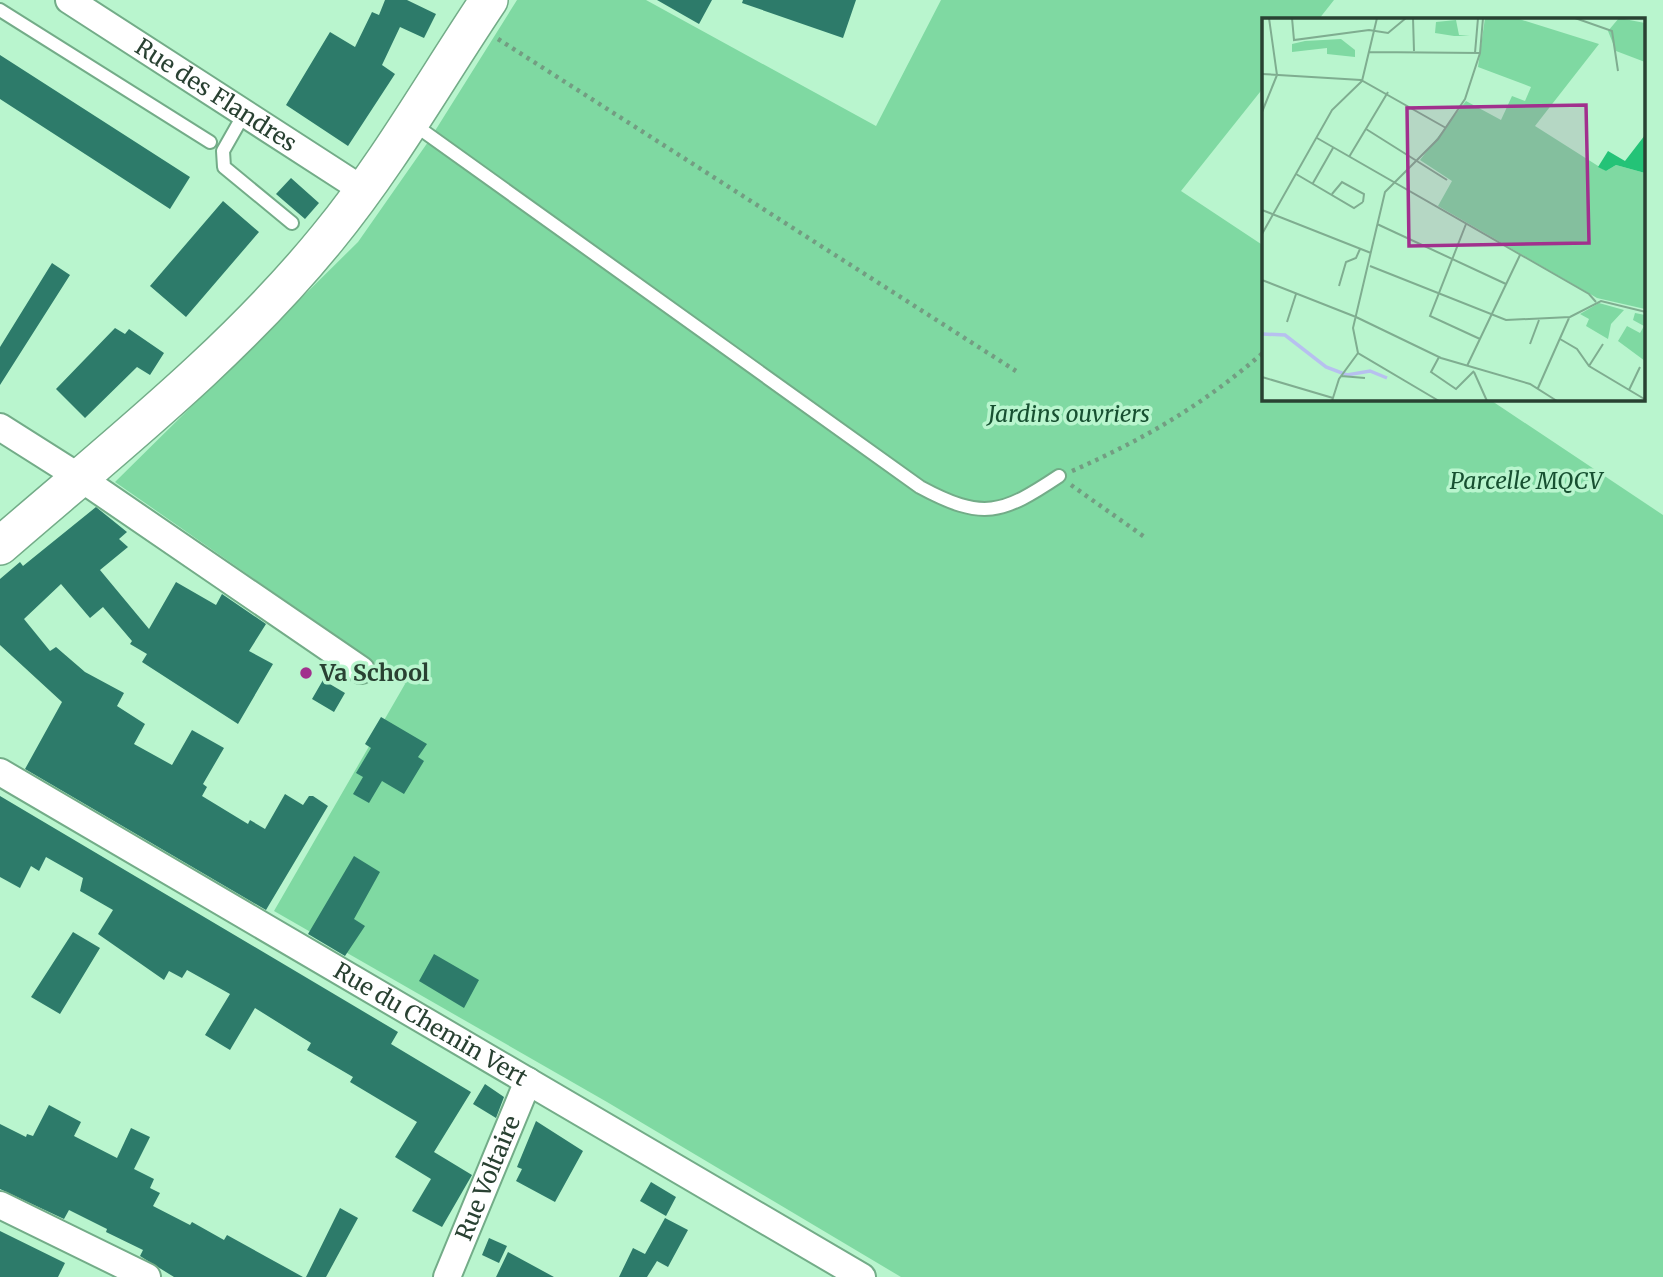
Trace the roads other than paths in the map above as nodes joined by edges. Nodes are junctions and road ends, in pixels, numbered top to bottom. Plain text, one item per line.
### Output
1 (69, 0) edge
2 (0, 9) edge
3 (482, 12) edge
4 (244, 114) junction
5 (409, 121) junction
6 (210, 142) dead end
7 (363, 190) junction
8 (292, 223) dead end
9 (0, 427) edge
10 (79, 477) junction
11 (1059, 477) road end
12 (0, 546) edge
13 (361, 670) dead end
14 (0, 772) edge
15 (528, 1081) junction
16 (0, 1205) edge
17 (147, 1277) edge
18 (447, 1277) edge
19 (862, 1277) edge

1 - 4 street, Rue des Flandres
2 - 6 lane
3 - 5 main road
4 - 7 street, Rue des Flandres
4 - 8 lane
5 - 7 main road
5 - 11 lane
7 - 10 main road
9 - 10 street
10 - 12 main road
10 - 13 street
14 - 15 street, Rue du Chemin Vert
15 - 18 street, Rue Voltaire
15 - 19 street, Rue du Chemin Vert
16 - 17 street

